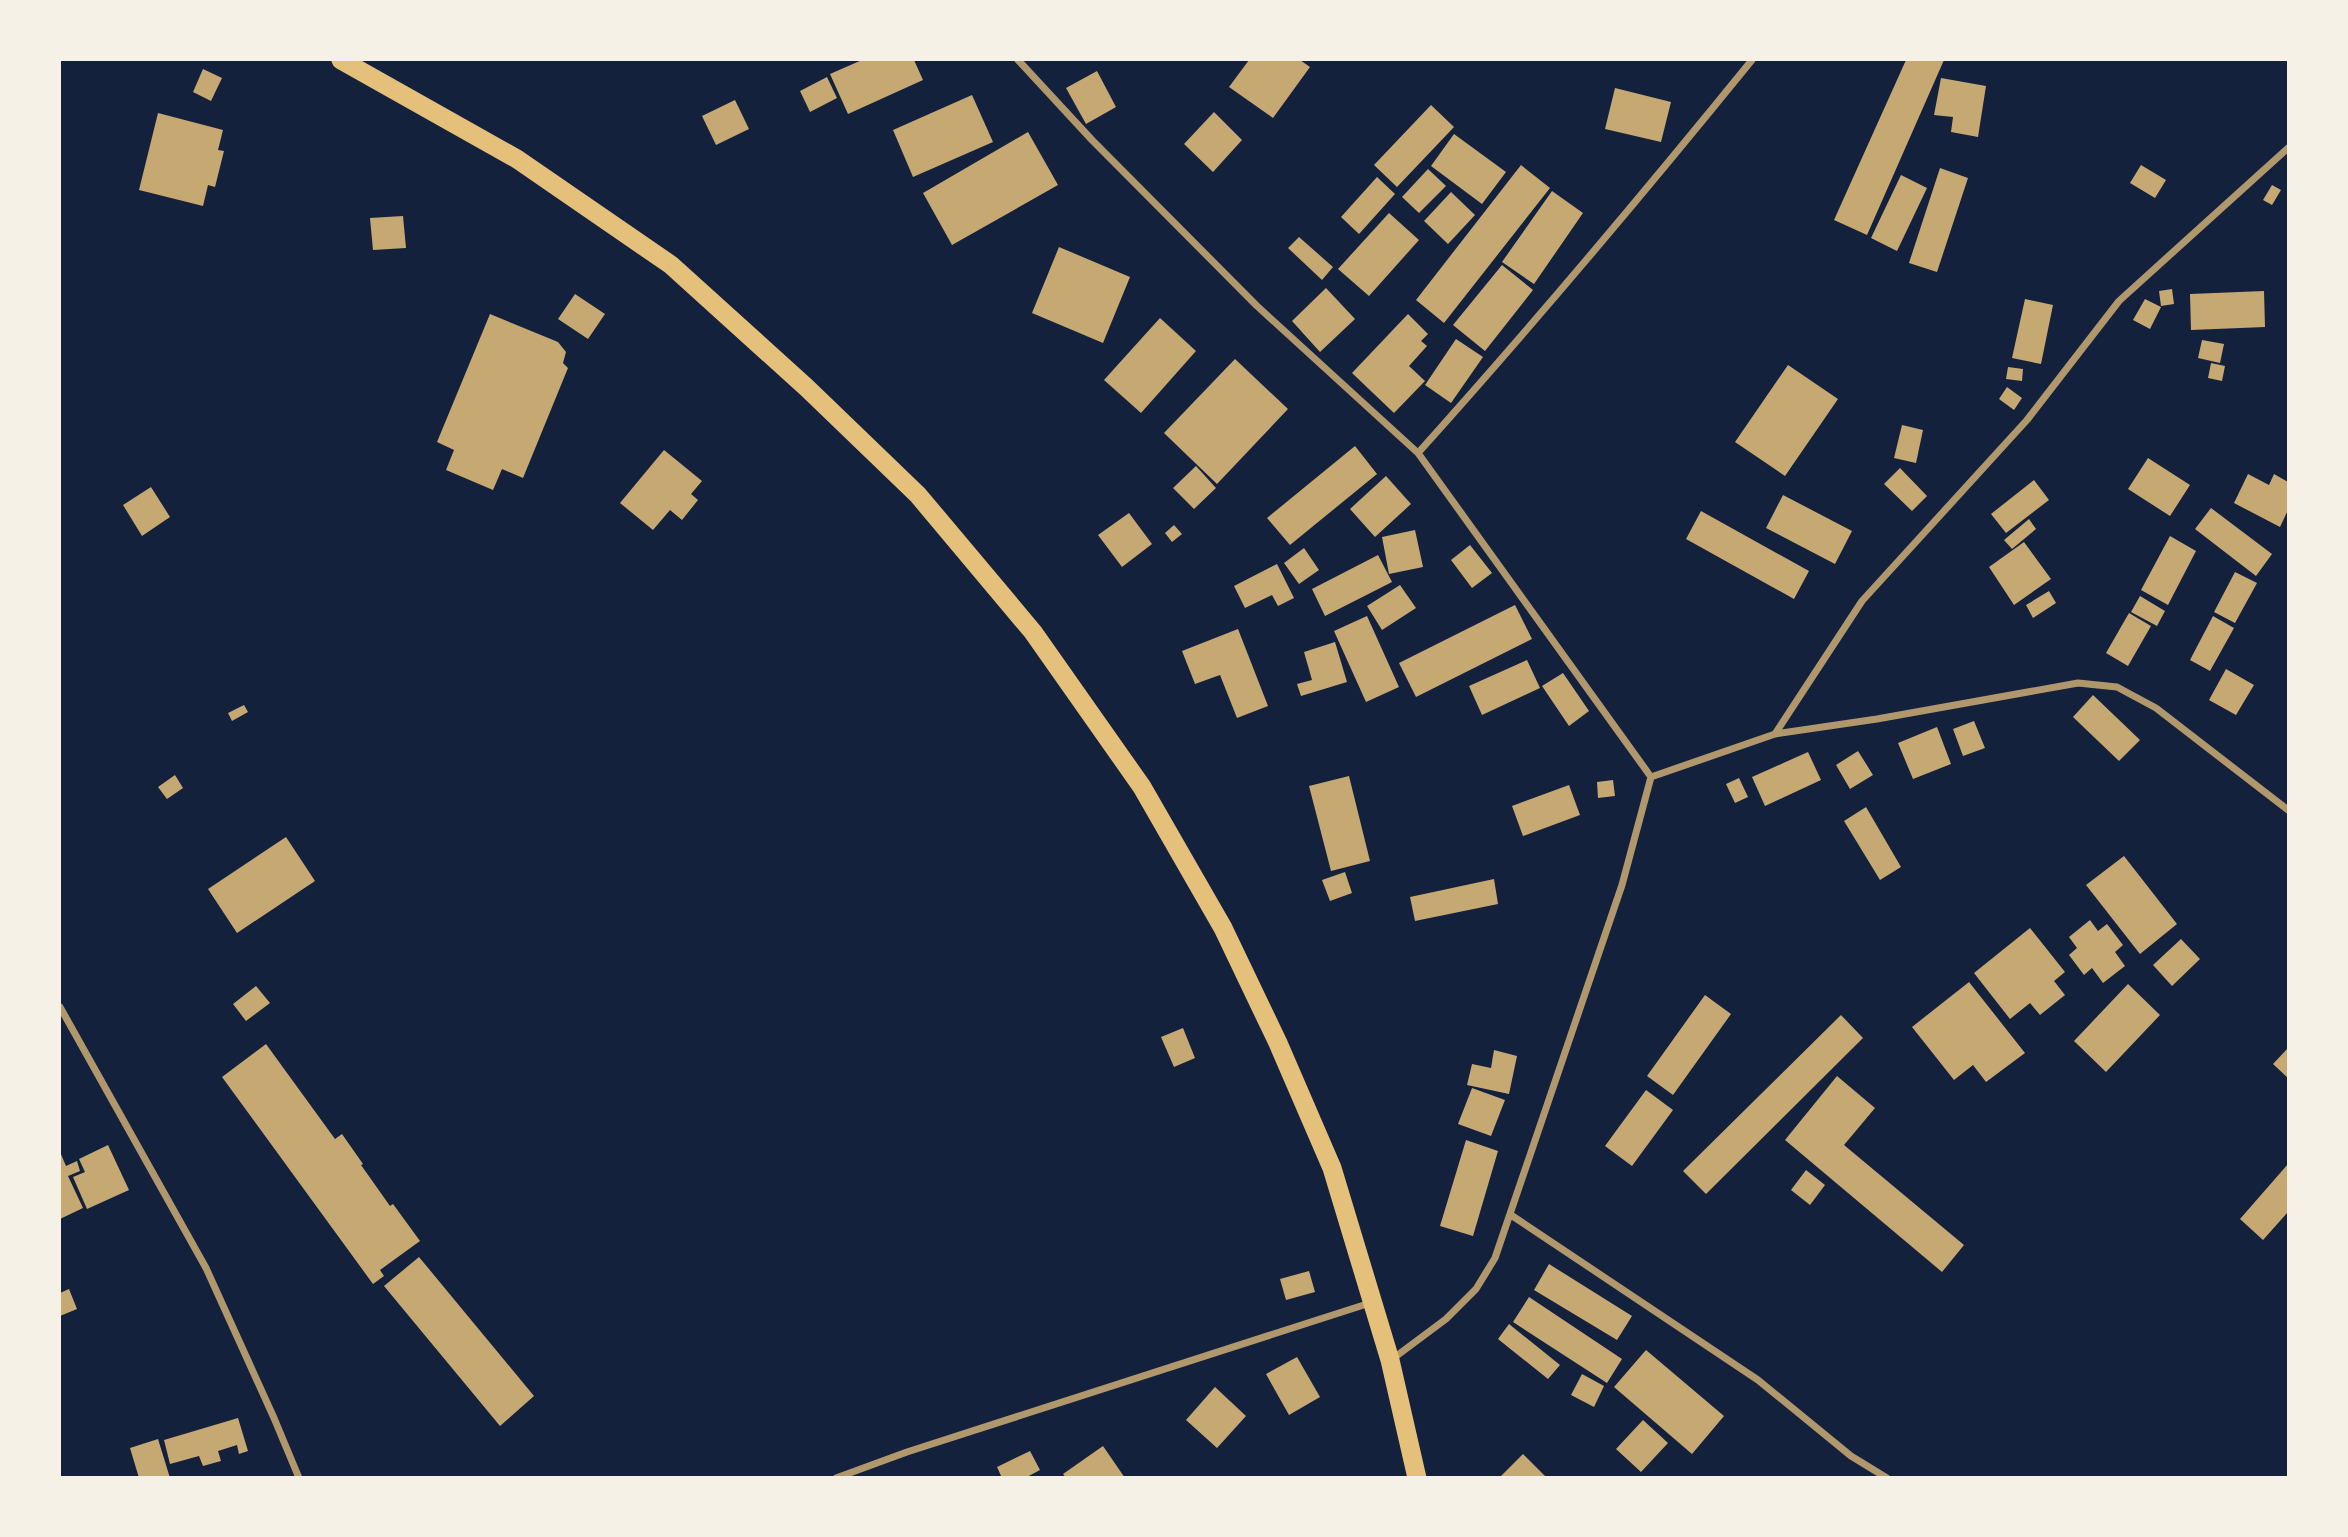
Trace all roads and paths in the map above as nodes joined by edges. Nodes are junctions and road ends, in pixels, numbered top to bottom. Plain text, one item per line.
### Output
1 (341, 60) edge
2 (1018, 60) edge
3 (1752, 60) edge
4 (2288, 148) edge
5 (1419, 453) junction
6 (1775, 734) junction
7 (1651, 777) junction
8 (2288, 810) edge
9 (60, 1007) edge
10 (1511, 1215) junction
11 (1374, 1301) junction
12 (1390, 1360) junction
13 (299, 1478) edge
14 (836, 1478) edge
15 (1417, 1478) edge
16 (1887, 1478) edge

1 - 11 highway
2 - 5 street
3 - 5 street
4 - 6 street
5 - 7 street
6 - 7 street
6 - 8 street
7 - 10 street
9 - 13 street
10 - 12 street
10 - 16 street
11 - 12 highway
11 - 14 street
12 - 15 highway

